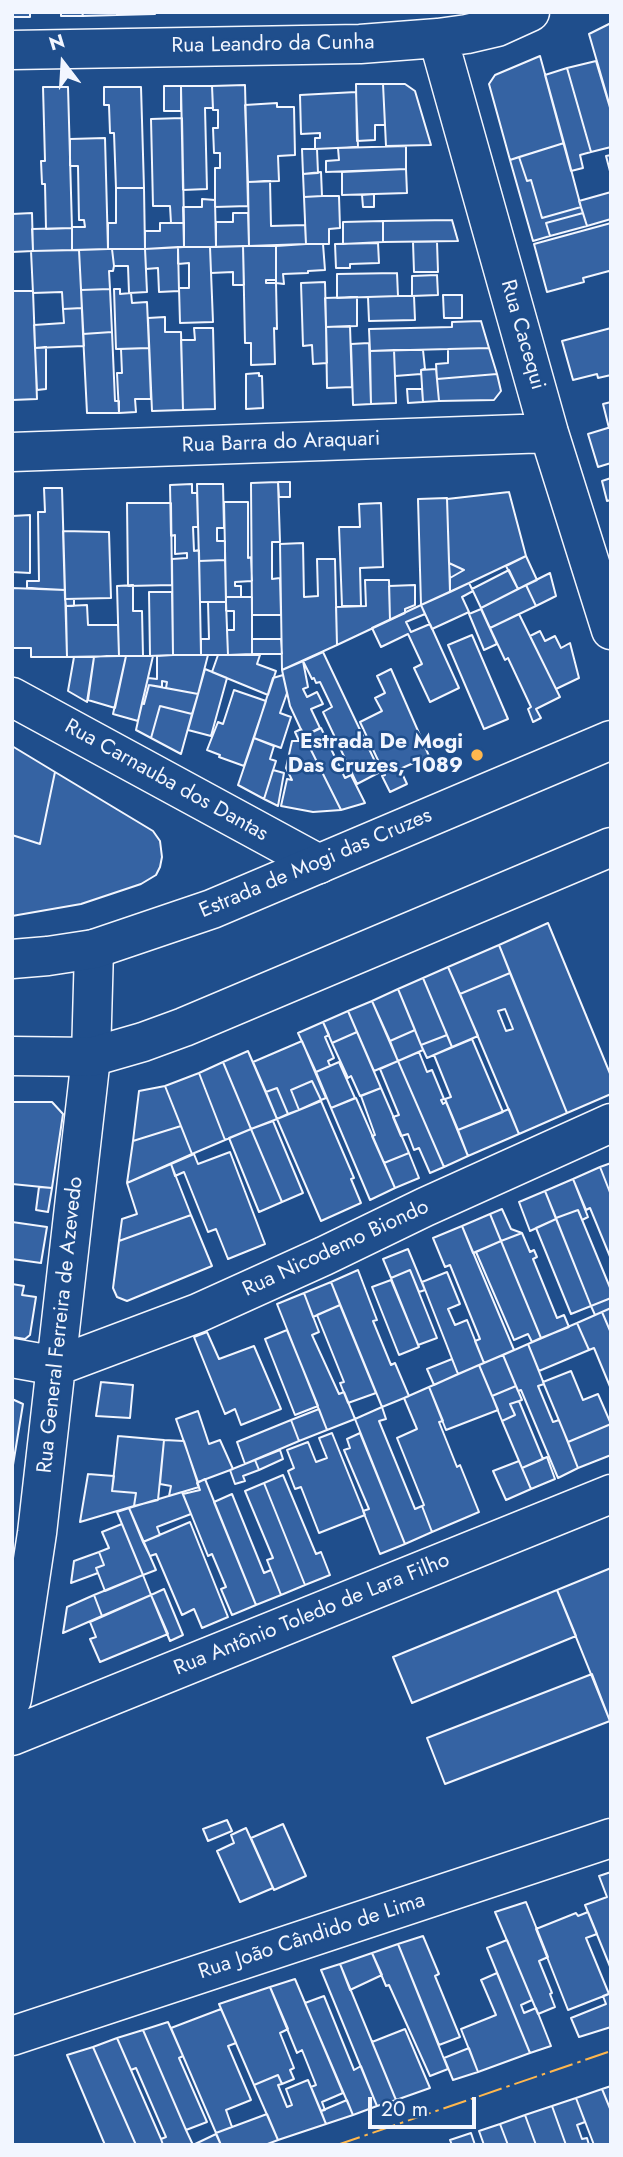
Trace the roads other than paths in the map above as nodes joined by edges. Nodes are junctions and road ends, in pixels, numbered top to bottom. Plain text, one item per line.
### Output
1 (530, 12) edge
2 (438, 38) junction
3 (12, 50) edge
4 (549, 433) junction
5 (12, 452) edge
6 (611, 630) edge
7 (12, 697) edge
8 (611, 740) edge
9 (611, 847) edge
10 (319, 864) junction
11 (94, 949) junction
12 (12, 959) edge
13 (12, 1056) edge
14 (91, 1057) junction
15 (611, 1123) edge
16 (12, 1357) edge
17 (57, 1366) junction
18 (611, 1494) edge
19 (25, 1531) edge
20 (12, 1699) edge
21 (12, 1736) edge
22 (611, 1838) edge
23 (12, 2036) edge

1 - 2 street, Rua Leandro da Cunha
2 - 3 street, Rua Leandro da Cunha
2 - 4 street, Rua Cacequi
4 - 5 street, Rua Barra do Araquari
4 - 6 street, Rua Cacequi
7 - 10 street, Rua Carnauba dos Dantas
8 - 10 street, Estrada de Mogi das Cruzes
9 - 14 street
10 - 11 street, Estrada de Mogi das Cruzes
11 - 12 street, Estrada de Mogi das Cruzes
11 - 14 street, Rua General Ferreira de Azevedo
13 - 14 street
14 - 17 street, Rua General Ferreira de Azevedo
15 - 17 street, Rua Nicodemo Biondo
16 - 17 street
17 - 19 street, Rua General Ferreira de Azevedo
18 - 21 street, Rua Antônio Toledo de Lara Filho
19 - 20 street, Rua General Ferreira de Azevedo
22 - 23 street, Rua João Cândido de Lima

